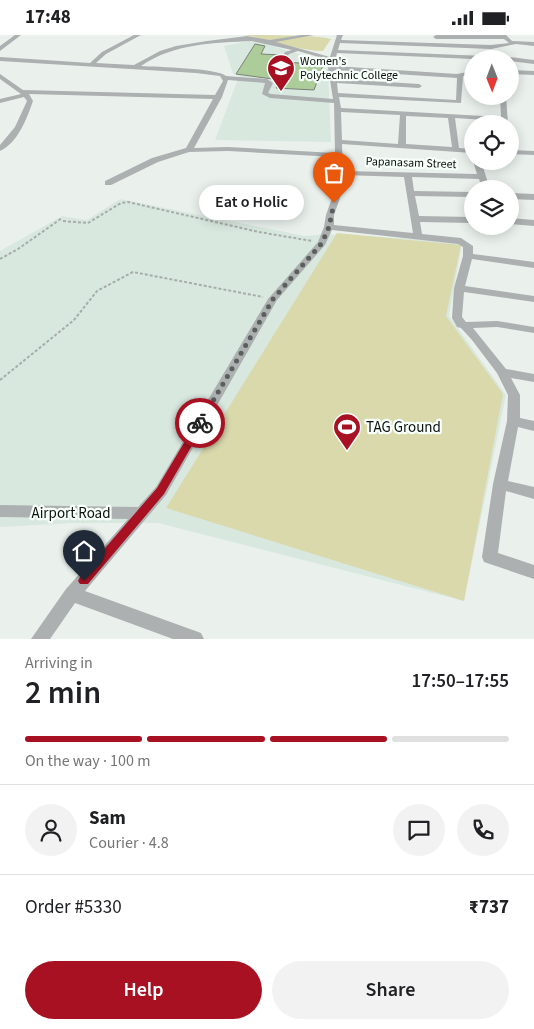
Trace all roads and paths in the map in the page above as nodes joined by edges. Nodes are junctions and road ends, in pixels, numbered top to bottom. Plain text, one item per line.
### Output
1 (18, 35) edge
2 (138, 35) edge
3 (228, 35) edge
4 (311, 35) edge
5 (447, 36) edge
6 (504, 36) edge
7 (404, 37) dead end
8 (431, 37) dead end
9 (476, 37) junction
10 (252, 39) junction
11 (271, 42) junction
12 (511, 43) junction
13 (534, 44) edge
14 (485, 46) junction
15 (0, 49) edge
16 (296, 50) junction
17 (335, 50) edge
18 (487, 50) edge
19 (464, 56) edge
20 (0, 59) edge
21 (519, 60) edge
22 (534, 61) edge
23 (464, 63) edge
24 (92, 64) junction
25 (136, 67) junction
26 (519, 72) edge
27 (420, 73) junction
28 (534, 73) edge
29 (274, 74) dead end
30 (464, 75) edge
31 (0, 76) edge
32 (460, 76) junction
33 (225, 79) junction
34 (334, 81) junction
35 (12, 85) junction
36 (419, 86) junction
37 (0, 87) edge
38 (23, 94) junction
39 (219, 97) junction
40 (418, 99) junction
41 (0, 101) edge
42 (337, 102) junction
43 (459, 102) junction
44 (403, 113) junction
45 (451, 116) junction
46 (460, 117) junction
47 (464, 117) edge
48 (338, 142) junction
49 (402, 147) junction
50 (0, 149) edge
51 (189, 150) junction
52 (456, 150) junction
53 (464, 150) edge
54 (519, 152) edge
55 (532, 153) edge
56 (338, 155) junction
57 (534, 163) edge
58 (480, 170) edge
59 (339, 173) junction
60 (406, 175) junction
61 (482, 177) junction
62 (483, 180) edge
63 (108, 183) dead end
64 (410, 193) junction
65 (464, 194) edge
66 (519, 196) edge
67 (534, 197) edge
68 (414, 219) junction
69 (464, 220) edge
70 (519, 222) edge
71 (534, 223) edge
72 (329, 227) junction
73 (418, 237) junction
74 (322, 243) junction
75 (468, 256) junction
76 (0, 259) edge
77 (534, 265) edge
78 (459, 288) junction
79 (273, 299) junction
80 (534, 299) edge
81 (462, 325) junction
82 (534, 330) edge
83 (502, 371) junction
84 (534, 378) edge
85 (0, 380) edge
86 (513, 421) junction
87 (534, 426) edge
88 (500, 484) junction
89 (534, 493) edge
90 (0, 511) edge
91 (142, 513) junction
92 (534, 572) edge
93 (72, 594) junction
94 (40, 639) edge
95 (195, 639) edge

1 - 15 street
2 - 24 street
3 - 10 street
4 - 11 street
5 - 8 street
5 - 9 street
6 - 9 street
6 - 12 street
7 - 17 street
9 - 14 street
10 - 11 street
10 - 25 lane
11 - 16 street
12 - 13 street
12 - 14 street
14 - 17 street
14 - 18 street
16 - 17 street
16 - 29 street
17 - 19 street
17 - 23 street
17 - 27 street
17 - 34 street
20 - 24 street
21 - 22 street
24 - 25 street
25 - 33 street
26 - 28 street
27 - 32 street
27 - 36 street
30 - 32 street
31 - 35 street
32 - 43 street
33 - 39 street
33 - 42 street
34 - 36 street
34 - 42 street
35 - 37 street
35 - 38 street
36 - 40 street
38 - 39 street
38 - 41 street
38 - 50 street
39 - 51 street
40 - 42 street
40 - 43 street
42 - 44 street
42 - 48 street
43 - 46 street
44 - 45 street
44 - 49 street
45 - 46 street
45 - 52 street
46 - 47 street
48 - 49 street
48 - 56 street
49 - 52 street
51 - 56 street
51 - 63 street
52 - 53 street
54 - 55 street
55 - 57 street
56 - 59 street
58 - 61 street
59 - 60 street, Papanasam Street
59 - 72 street
60 - 61 street, Papanasam Street
60 - 64 street
61 - 62 street
64 - 65 street
64 - 68 street
66 - 67 street
68 - 69 street
68 - 73 street
70 - 71 street
72 - 73 street
72 - 74 street
73 - 75 street
74 - 76 path
74 - 79 street
75 - 77 street
75 - 78 street
78 - 80 street
78 - 81 street
79 - 85 path
79 - 91 street
81 - 82 street
81 - 83 street
83 - 84 street
83 - 86 street
86 - 87 street
86 - 88 street
88 - 89 street
88 - 92 street
90 - 91 street, Airport Road
91 - 93 street
93 - 94 street
93 - 95 street

